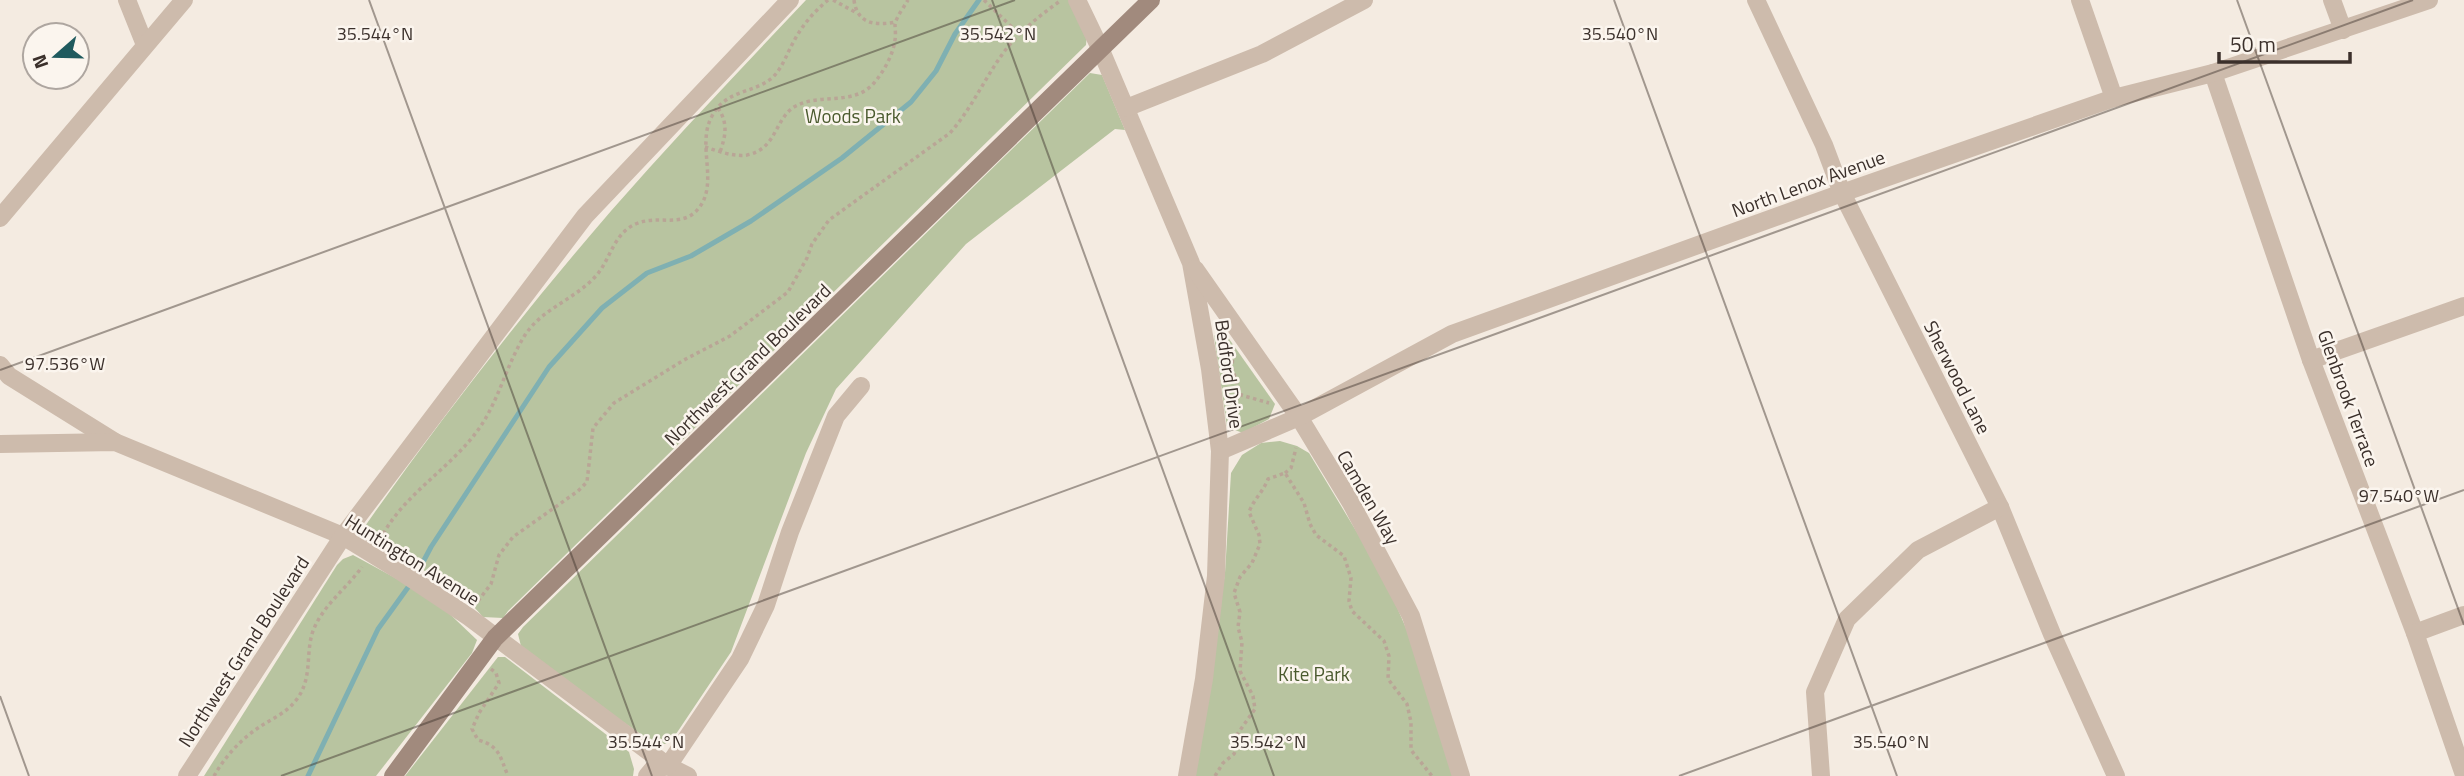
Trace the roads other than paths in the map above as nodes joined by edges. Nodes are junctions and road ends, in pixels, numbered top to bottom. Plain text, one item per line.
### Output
1 (127, 0) edge
2 (184, 0) edge
3 (790, 0) edge
4 (1077, 0) edge
5 (1150, 0) edge
6 (1364, 0) edge
7 (1756, 0) edge
8 (2080, 0) edge
9 (2332, 0) edge
10 (2429, 0) edge
11 (2343, 30) junction
12 (145, 45) junction
13 (1100, 48) junction
14 (2213, 73) junction
15 (2114, 98) junction
16 (1126, 108) junction
17 (1842, 193) junction
18 (0, 218) edge
19 (1191, 263) junction
20 (2464, 306) edge
21 (2311, 360) junction
22 (0, 365) edge
23 (861, 386) dead end
24 (1296, 412) junction
25 (116, 442) junction
26 (0, 444) edge
27 (1220, 451) junction
28 (2000, 507) junction
29 (343, 536) junction
30 (2464, 615) edge
31 (2415, 633) junction
32 (495, 638) junction
33 (668, 766) junction
34 (2464, 775) edge
35 (187, 776) edge
36 (393, 776) edge
37 (647, 776) edge
38 (688, 776) edge
39 (1187, 776) edge
40 (1461, 776) edge
41 (1821, 776) edge
42 (2116, 776) edge

1 - 12 street
2 - 12 street
3 - 29 street, Northwest Grand Boulevard
4 - 13 street, Bedford Drive
5 - 13 street, Northwest Grand Boulevard
6 - 16 street
7 - 17 street, Sherwood Lane
8 - 15 street
9 - 11 street
10 - 11 street, North Lenox Avenue
11 - 14 street, North Lenox Avenue
12 - 18 street
13 - 16 street, Bedford Drive
13 - 32 street, Northwest Grand Boulevard
14 - 15 street, North Lenox Avenue
14 - 21 street, Glenbrook Terrace
15 - 17 street, North Lenox Avenue
16 - 19 street, Bedford Drive
17 - 24 street, North Lenox Avenue
17 - 28 street, Sherwood Lane
19 - 24 street, Camden Way
19 - 27 street, Bedford Drive
20 - 21 street
21 - 31 street, Glenbrook Terrace
22 - 25 street
23 - 33 street
24 - 27 street, North Lenox Avenue
24 - 40 street, Camden Way
25 - 26 street, Huntington Avenue
25 - 29 street, Huntington Avenue
27 - 39 street, Bedford Drive
28 - 41 street
28 - 42 street, Sherwood Lane
29 - 32 street, Huntington Avenue
29 - 35 street, Northwest Grand Boulevard
30 - 31 street
31 - 34 street, Glenbrook Terrace
32 - 33 street, Huntington Avenue
32 - 36 street, Northwest Grand Boulevard
33 - 37 street
33 - 38 street, Huntington Avenue

